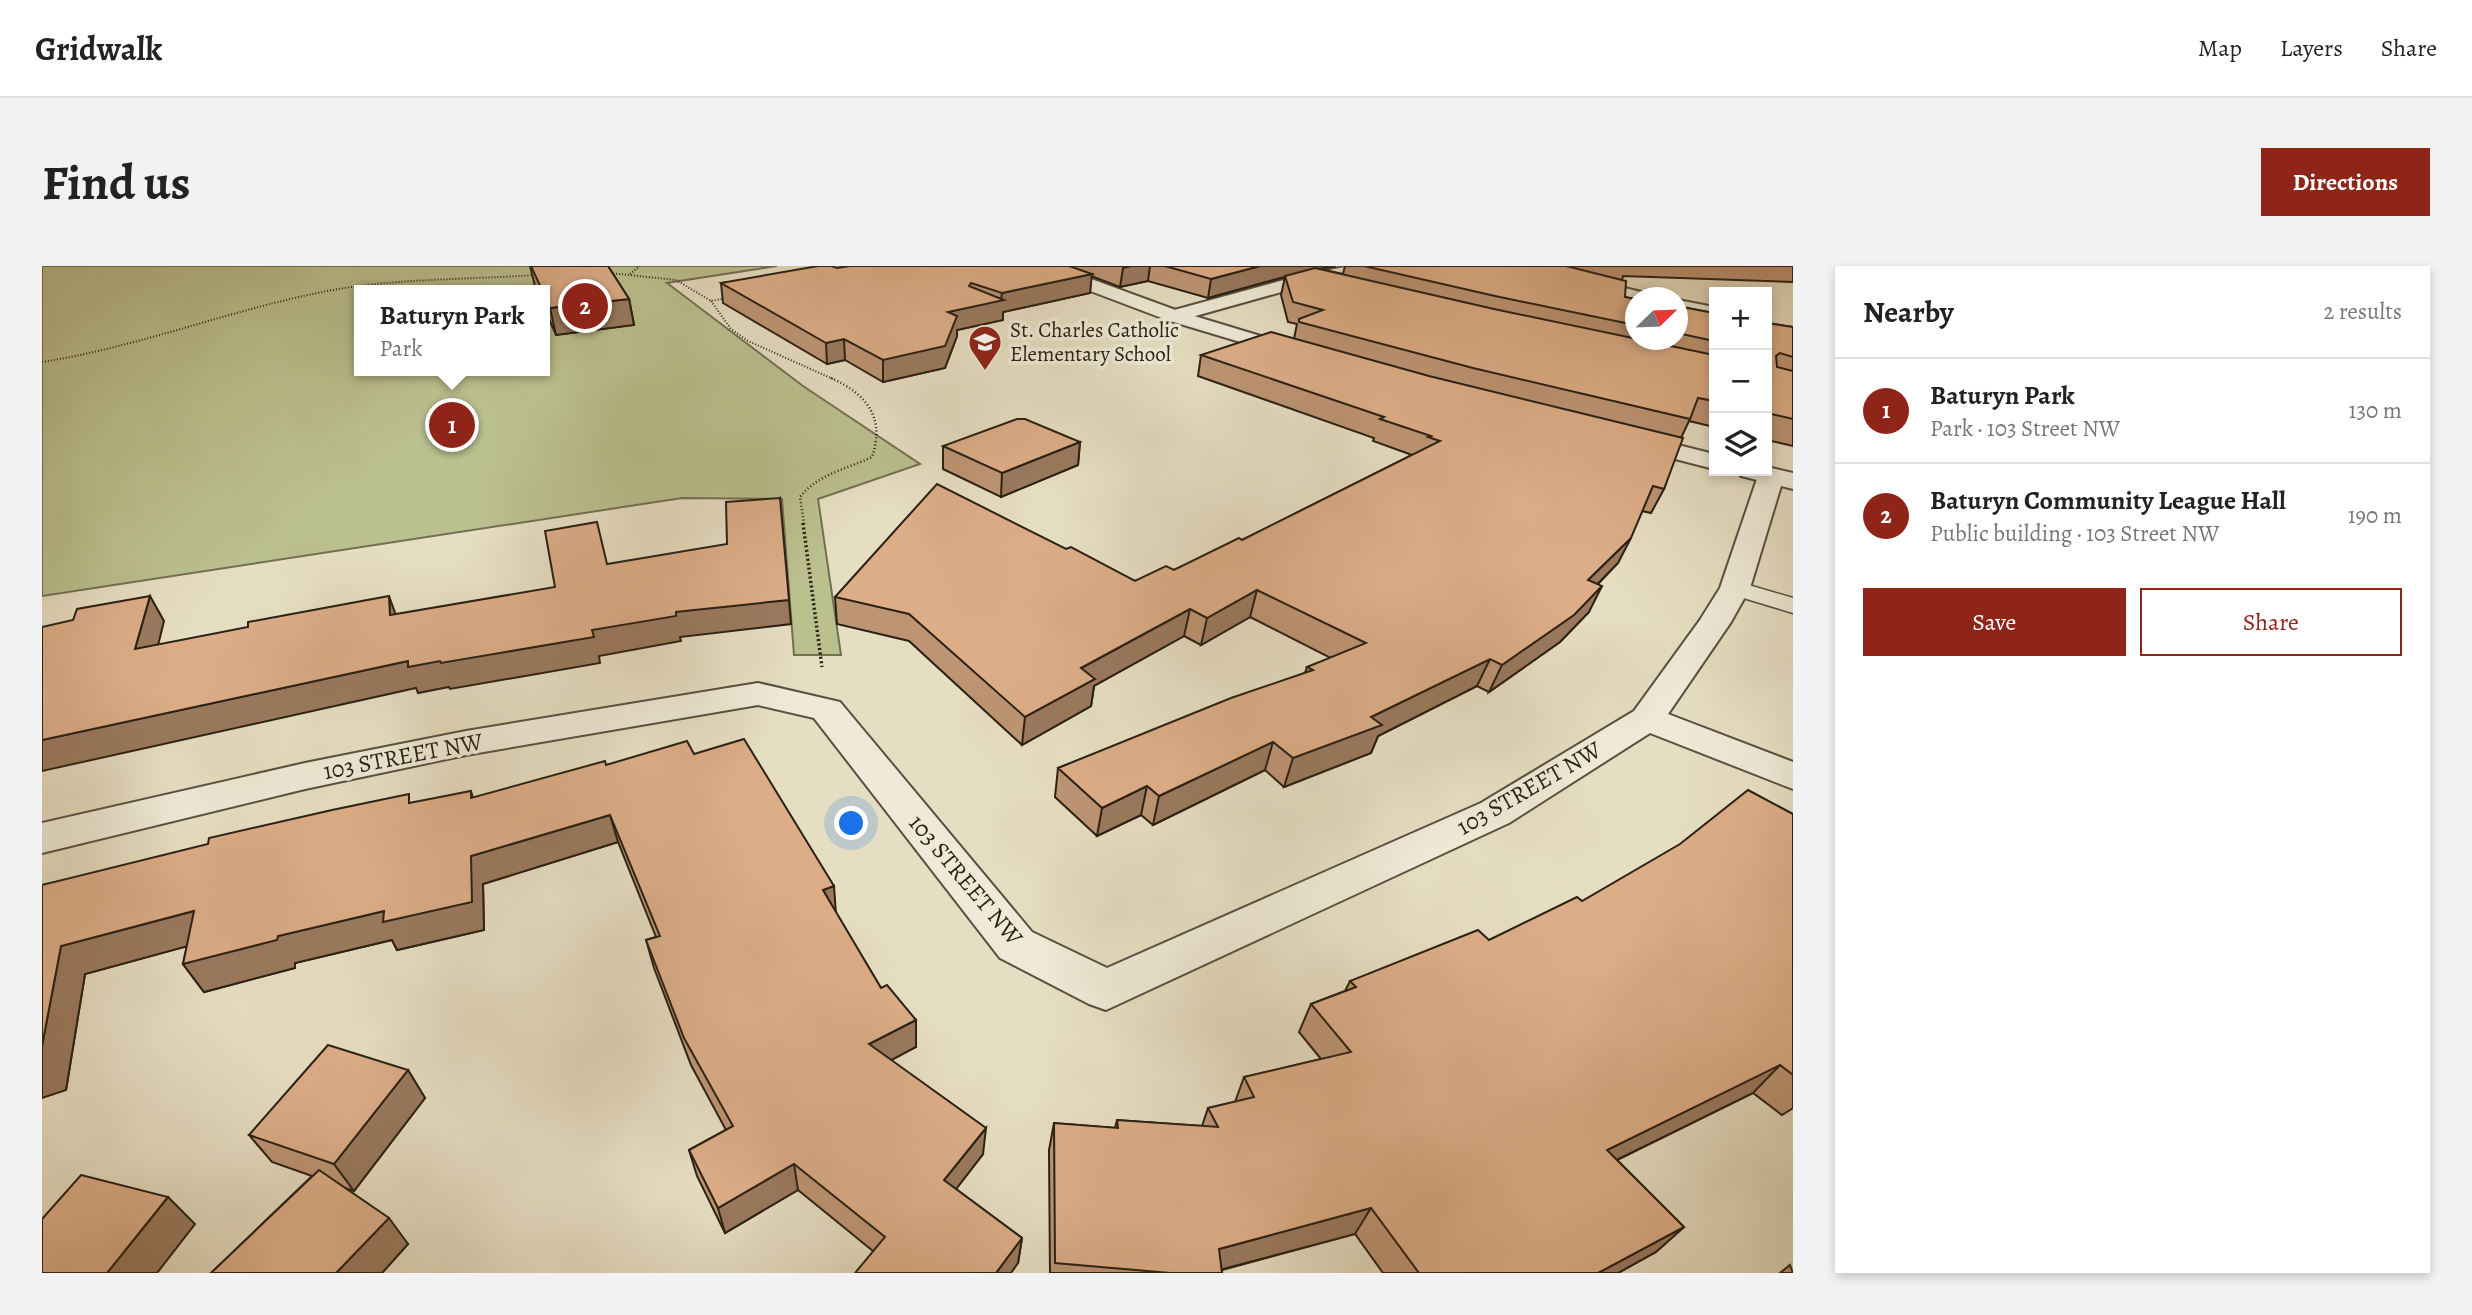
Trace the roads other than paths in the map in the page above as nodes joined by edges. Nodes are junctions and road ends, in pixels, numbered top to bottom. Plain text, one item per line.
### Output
1 (1041, 266) edge
2 (1377, 266) edge
3 (1517, 266) edge
4 (1308, 279) junction
5 (1346, 288) edge
6 (1625, 293) edge
7 (1688, 307) edge
8 (1709, 312) edge
9 (1174, 316) junction
10 (1324, 361) edge
11 (1606, 435) edge
12 (1709, 461) edge
13 (1771, 476) edge
14 (1735, 588) junction
15 (1793, 606) edge
16 (1647, 719) junction
17 (1793, 776) edge
18 (42, 838) edge

1 - 9 street
2 - 4 street
3 - 6 street
4 - 5 lane
4 - 9 street
7 - 8 street
9 - 10 street
11 - 12 street
13 - 14 street, 103 STREET NW
14 - 15 lane
14 - 16 street, 103 STREET NW
16 - 17 street
16 - 18 street, 103 STREET NW

